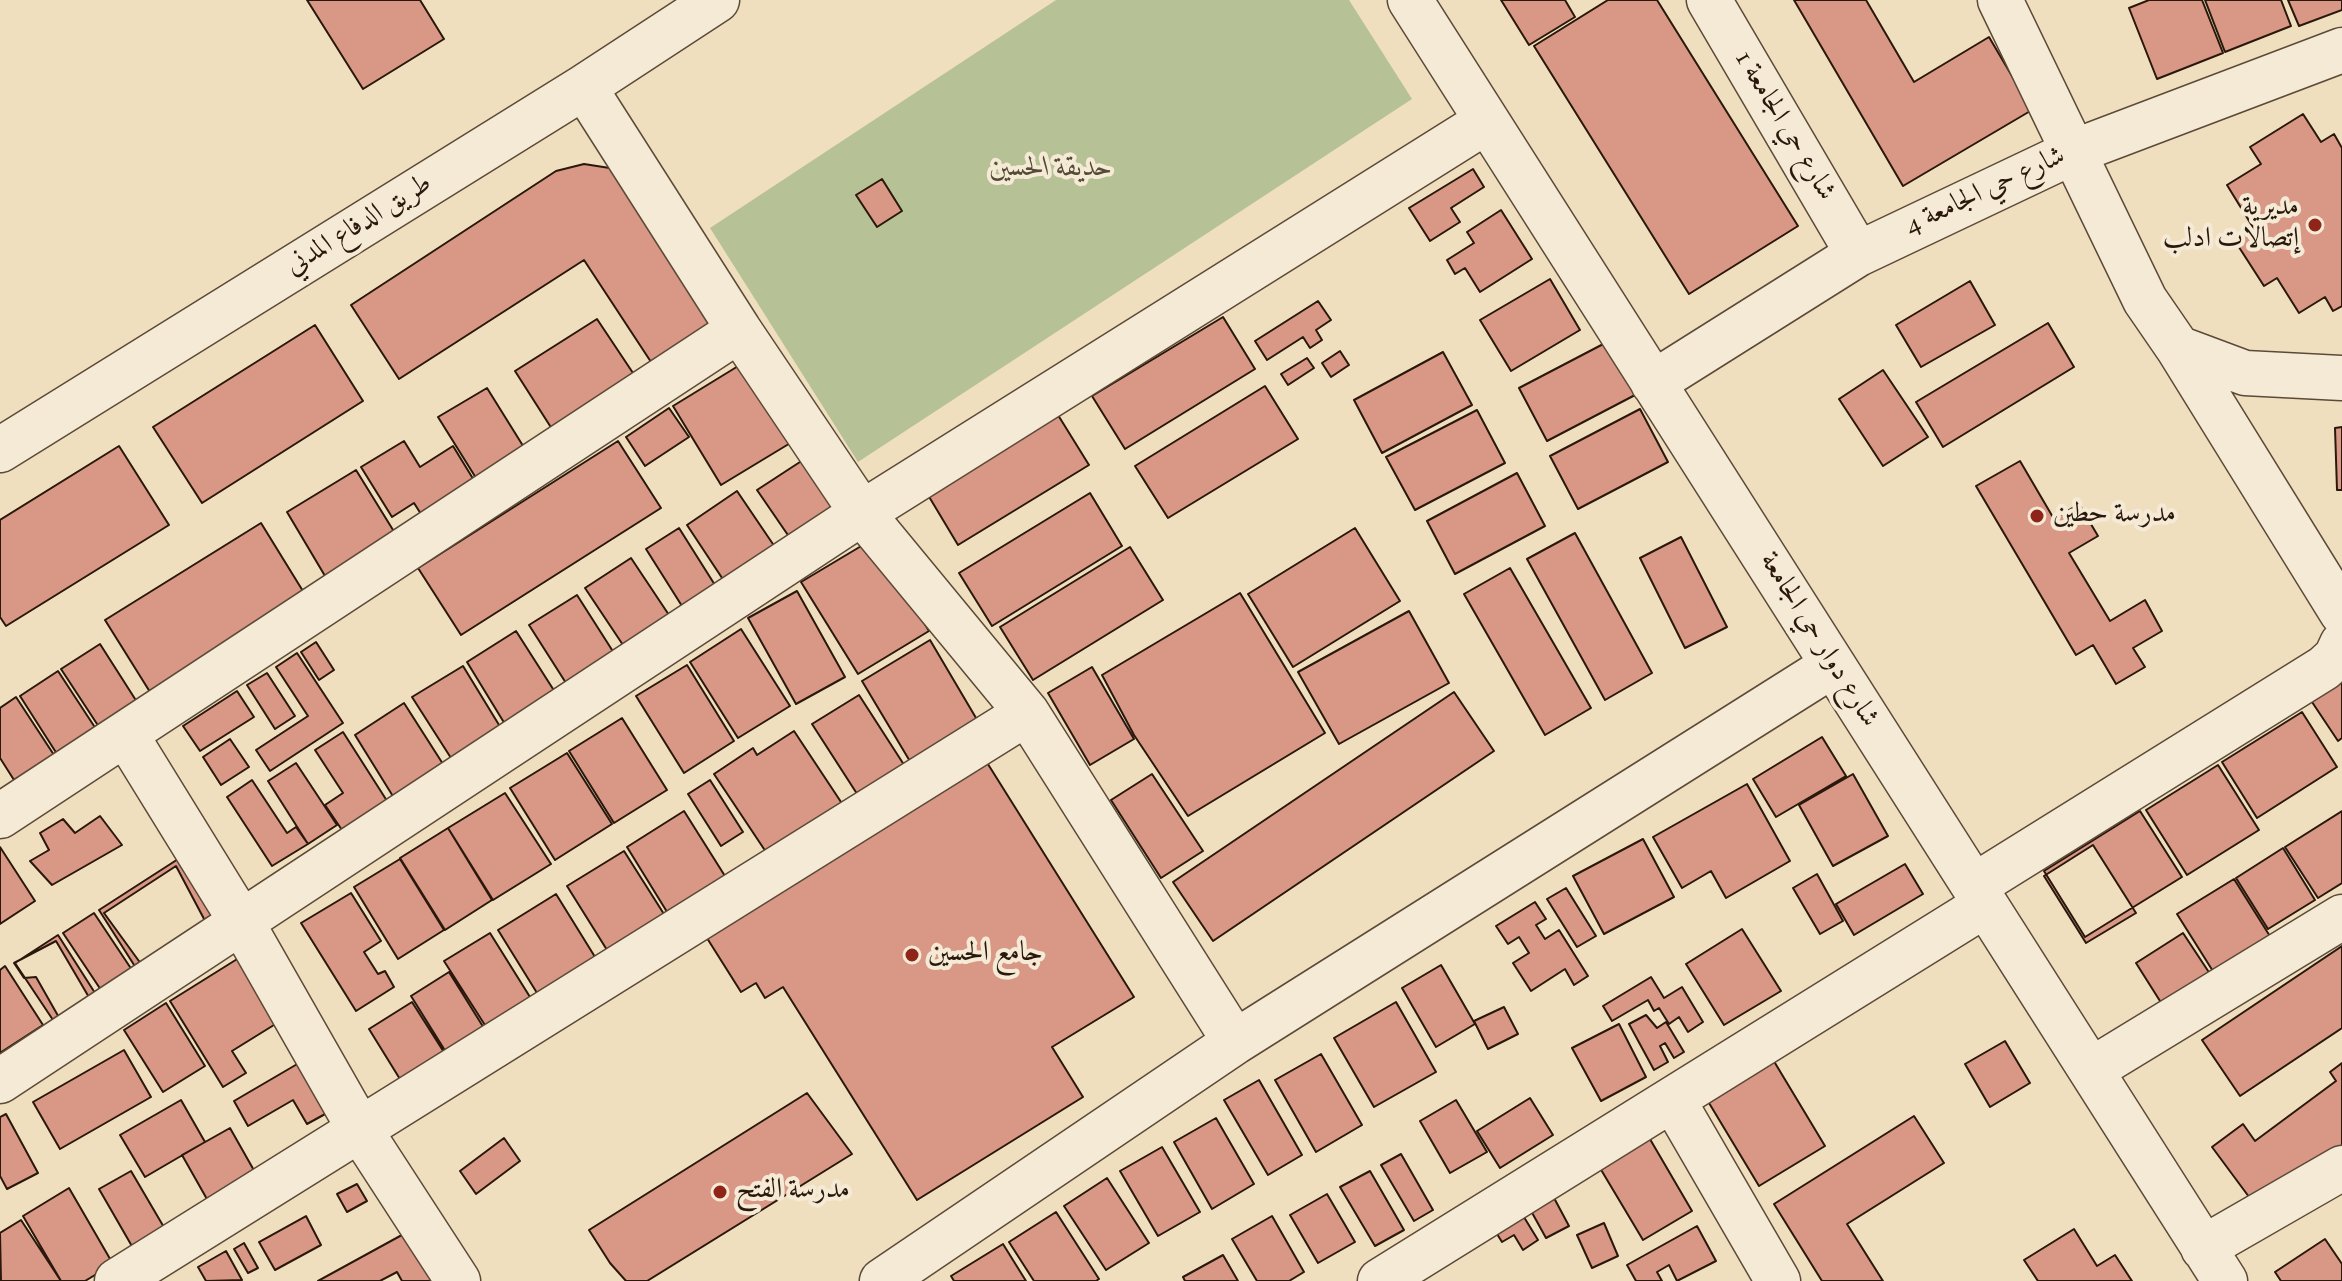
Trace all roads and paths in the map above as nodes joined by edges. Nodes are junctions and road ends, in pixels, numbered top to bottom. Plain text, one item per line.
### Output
1 (717, 0) edge
2 (1410, 0) edge
3 (1709, 0) edge
4 (2000, 0) edge
5 (2342, 50) edge
6 (584, 87) junction
7 (1487, 121) junction
8 (2073, 152) junction
9 (1858, 254) junction
10 (739, 330) junction
11 (2178, 348) junction
12 (2342, 378) edge
13 (1653, 383) junction
14 (0, 450) edge
15 (862, 513) junction
16 (2342, 613) edge
17 (2342, 644) edge
18 (1833, 665) junction
19 (1027, 713) junction
20 (126, 735) junction
21 (0, 816) edge
22 (1979, 895) junction
23 (2342, 917) edge
24 (242, 923) junction
25 (1235, 1042) junction
26 (2091, 1070) junction
27 (0, 1081) edge
28 (1673, 1100) junction
29 (360, 1130) junction
30 (2342, 1168) edge
31 (2214, 1264) edge
32 (117, 1281) edge
33 (458, 1281) edge
34 (882, 1281) edge
35 (1380, 1281) edge
36 (1778, 1281) edge

1 - 6 street, طريق الدفاع المدني
2 - 7 street, شارع دوار حي الجامعة
3 - 9 street, شارع حي الجامعة 1
4 - 8 street
5 - 8 street, شارع حي الجامعة 4
6 - 10 street
6 - 14 street, طريق الدفاع المدني
7 - 13 street, شارع دوار حي الجامعة
7 - 15 street
8 - 9 street, شارع حي الجامعة 4
8 - 11 street
9 - 13 street, شارع حي الجامعة 4
10 - 15 street
10 - 20 street
11 - 12 street
11 - 16 street
13 - 18 street, شارع دوار حي الجامعة
15 - 19 street
15 - 24 street
17 - 22 street
18 - 22 street, شارع دوار حي الجامعة
18 - 25 street
19 - 25 street
19 - 29 street
20 - 21 street
20 - 24 street
22 - 26 street, شارع دوار حي الجامعة
22 - 28 street
23 - 26 street
24 - 27 street
24 - 29 street
25 - 34 street
26 - 31 street, شارع دوار حي الجامعة
28 - 35 street
28 - 36 street
29 - 32 street
29 - 33 street
30 - 31 street

